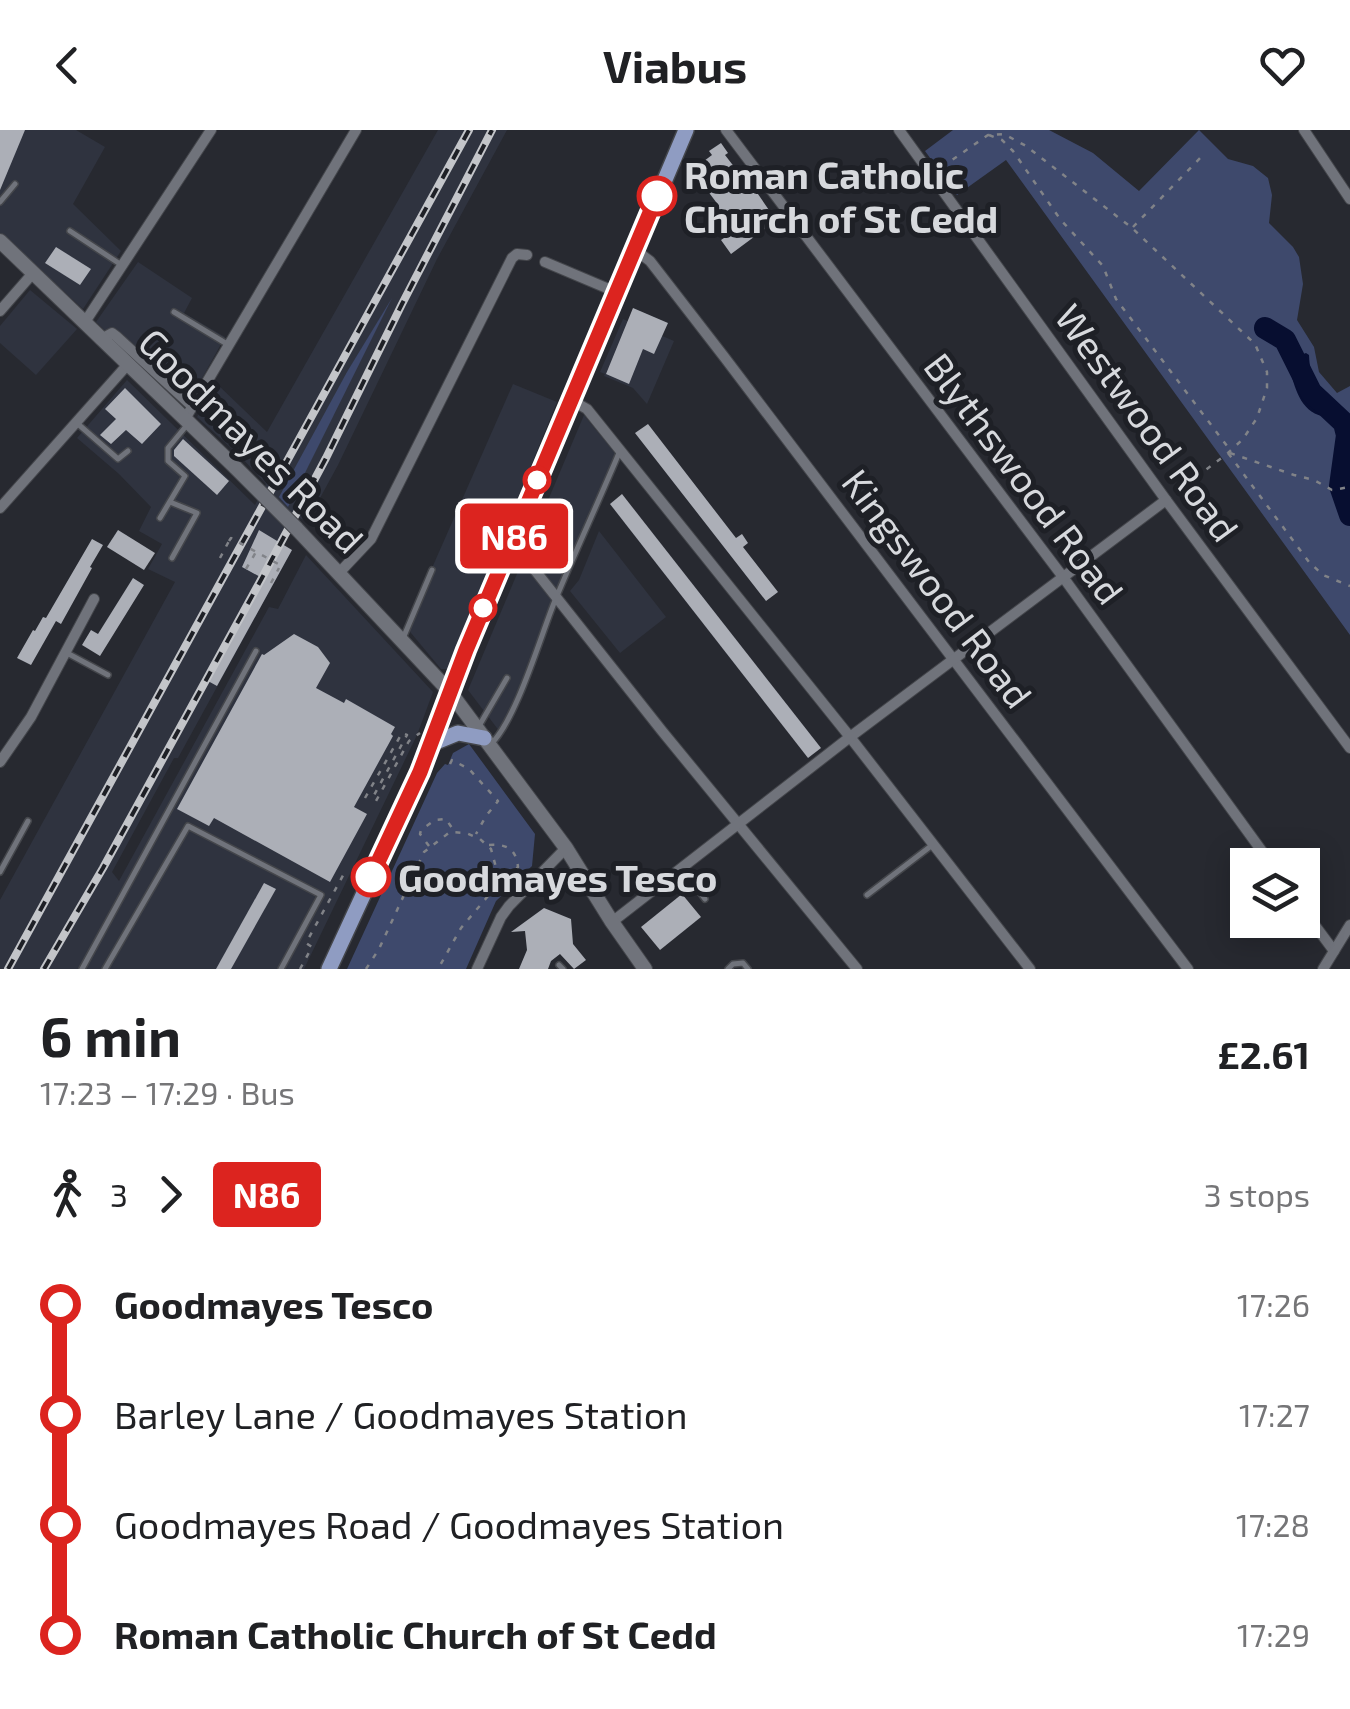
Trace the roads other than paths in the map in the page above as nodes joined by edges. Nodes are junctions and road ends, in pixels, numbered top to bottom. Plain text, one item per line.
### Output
1 (211, 130) edge
2 (356, 130) edge
3 (686, 130) edge
4 (726, 130) edge
5 (899, 130) edge
6 (1304, 130) edge
7 (16, 184) dead end
8 (1350, 199) edge
9 (0, 202) edge
10 (70, 232) dead end
11 (0, 241) edge
12 (634, 249) junction
13 (526, 254) joint
14 (545, 262) joint
15 (123, 266) junction
16 (33, 274) junction
17 (616, 292) junction
18 (0, 311) edge
19 (174, 312) dead end
20 (85, 322) junction
21 (103, 338) junction
22 (229, 345) junction
23 (129, 363) junction
24 (571, 400) junction
25 (189, 416) junction
26 (76, 422) junction
27 (620, 450) junction
28 (128, 451) dead end
29 (1166, 500) junction
30 (170, 502) junction
31 (0, 508) edge
32 (160, 518) dead end
33 (508, 549) junction
34 (172, 558) dead end
35 (432, 570) dead end
36 (339, 573) junction
37 (1063, 578) junction
38 (556, 598) junction
39 (94, 599) dead end
40 (402, 640) junction
41 (65, 651) junction
42 (256, 651) dead end
43 (954, 658) junction
44 (108, 675) dead end
45 (507, 678) dead end
46 (450, 692) junction
47 (484, 737) junction
48 (850, 737) junction
49 (426, 738) junction
50 (1350, 748) edge
51 (0, 762) edge
52 (28, 821) dead end
53 (740, 823) junction
54 (934, 844) junction
55 (566, 848) junction
56 (1260, 848) edge
57 (0, 850) edge
58 (9, 855) junction
59 (682, 868) junction
60 (0, 872) edge
61 (867, 895) dead end
62 (705, 899) dead end
63 (612, 922) junction
64 (1350, 926) edge
65 (1320, 932) edge
66 (1334, 951) junction
67 (82, 969) edge
68 (105, 969) edge
69 (281, 969) edge
70 (329, 969) edge
71 (477, 969) edge
72 (645, 969) edge
73 (728, 969) edge
74 (748, 969) edge
75 (857, 969) edge
76 (1030, 969) edge
77 (1188, 969) edge
78 (1322, 969) edge

1 - 15 street
2 - 22 street
3 - 12 main road
4 - 37 street, Blythswood Road
5 - 29 street, Westwood Road
6 - 8 street
7 - 9 lane
10 - 15 lane
11 - 16 main road, Goodmayes Road
12 - 17 main road
12 - 43 street, Kingswood Road
13 - 14 lane
13 - 36 street
14 - 17 street
15 - 20 street
16 - 18 street
16 - 20 main road, Goodmayes Road
17 - 24 main road
19 - 22 lane
20 - 21 main road, Goodmayes Road
21 - 23 main road, Goodmayes Road
21 - 25 street
22 - 25 street
23 - 25 main road, Goodmayes Road
23 - 26 street
24 - 27 street
24 - 33 main road
25 - 30 lane
25 - 36 main road, Goodmayes Road, bridge
26 - 28 lane
26 - 31 street
27 - 38 lane
27 - 48 street
29 - 37 street
29 - 50 street, Westwood Road
30 - 32 lane
30 - 34 lane
33 - 38 street
33 - 46 main road
35 - 40 lane
36 - 40 main road, Goodmayes Road
37 - 43 street
37 - 56 street, Blythswood Road
38 - 47 lane
38 - 53 street
39 - 41 street
40 - 46 main road, Goodmayes Road
41 - 44 lane
41 - 51 street
42 - 67 lane
43 - 48 street
43 - 77 street, Kingswood Road
45 - 47 lane
46 - 47 main road, Goodmayes Road
46 - 49 main road
47 - 49 main road
47 - 55 main road, Goodmayes Road
48 - 53 street
48 - 54 street
49 - 70 main road
52 - 58 lane
53 - 59 street
53 - 75 street
54 - 61 lane
54 - 76 street
55 - 63 main road, Goodmayes Road
55 - 71 street
57 - 58 lane
58 - 60 lane
59 - 62 lane
59 - 63 street
63 - 72 main road, Goodmayes Road
64 - 66 street
65 - 66 street
66 - 78 street
68 - 69 lane
73 - 74 lane

